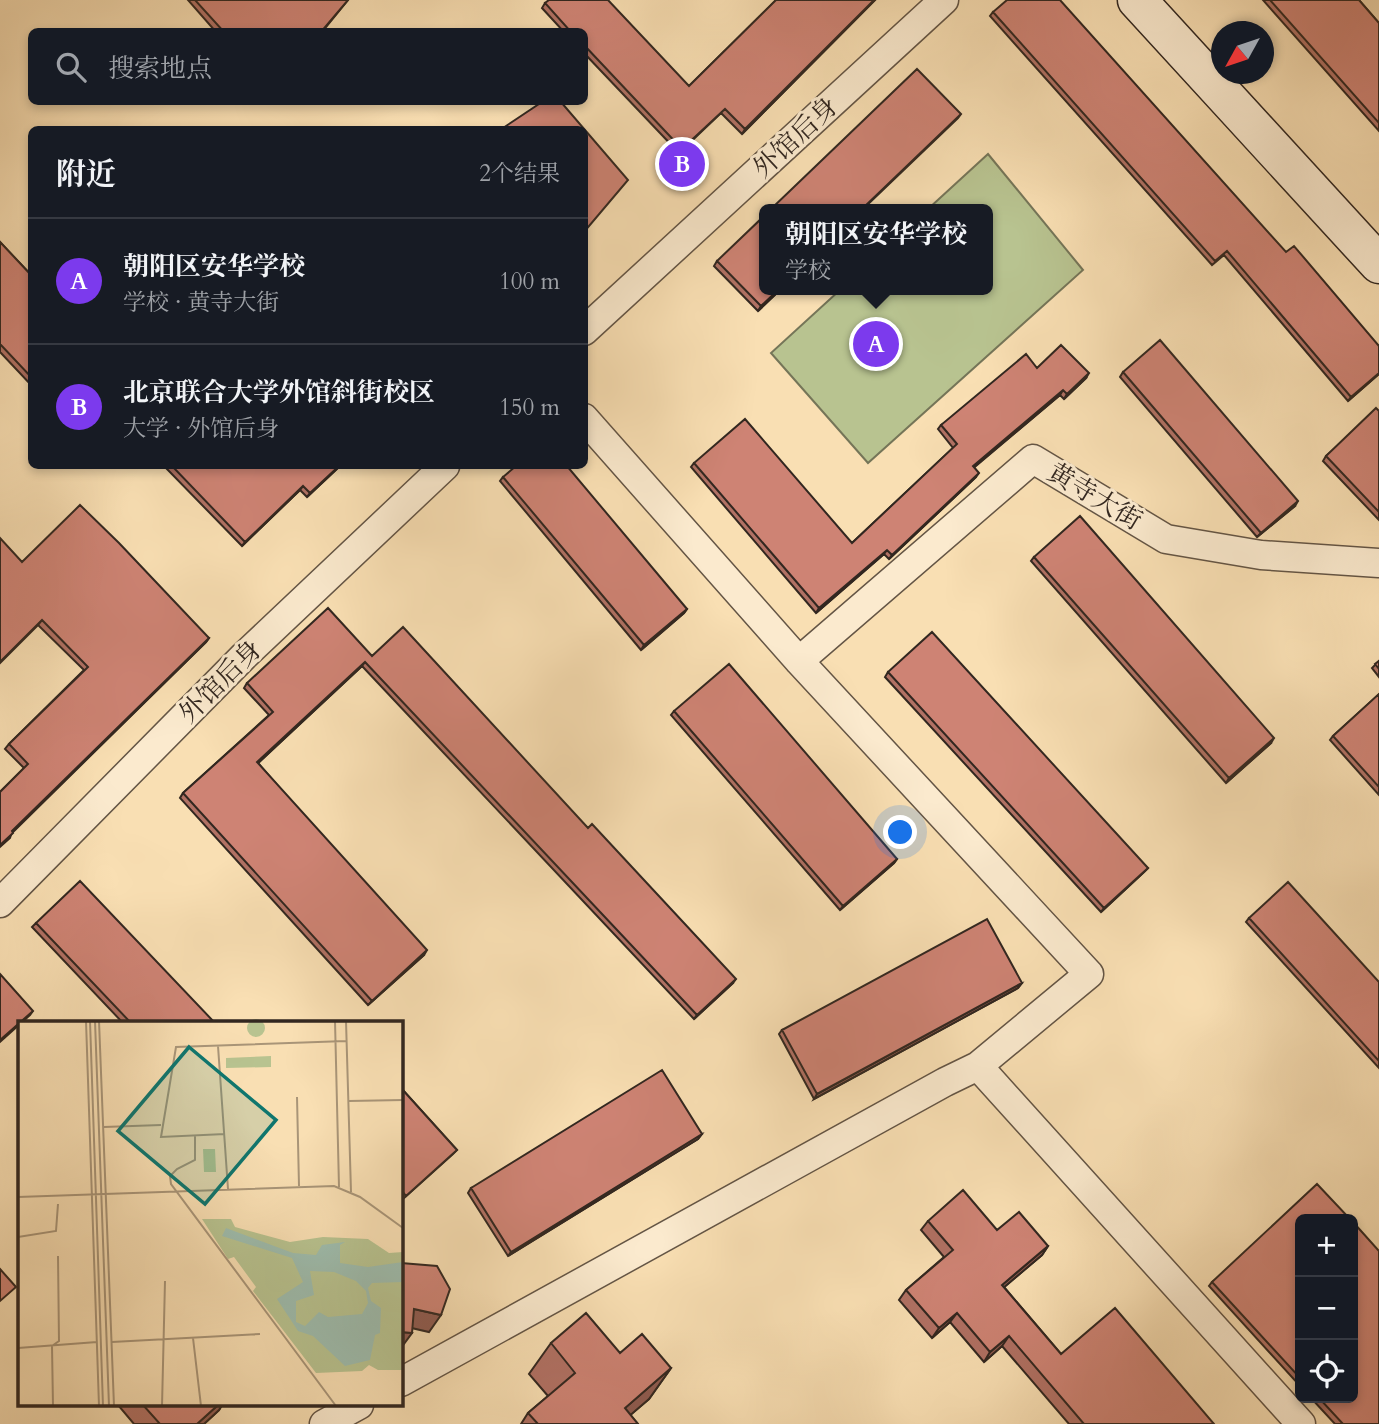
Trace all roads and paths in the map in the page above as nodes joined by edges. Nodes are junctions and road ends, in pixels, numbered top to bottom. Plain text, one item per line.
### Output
1 (944, 0) edge
2 (1137, 0) edge
3 (1379, 264) edge
4 (588, 327) edge
5 (588, 423) edge
6 (442, 469) edge
7 (1379, 563) edge
8 (799, 661) junction
9 (0, 903) edge
10 (978, 1066) junction
11 (402, 1381) edge
12 (357, 1406) edge
13 (324, 1424) edge
14 (1301, 1424) edge

1 - 4 street, 外馆后身
2 - 3 street
5 - 8 street
6 - 9 street, 外馆后身
7 - 8 street, 黄寺大街
8 - 10 street
10 - 11 street
10 - 14 street
12 - 13 street

